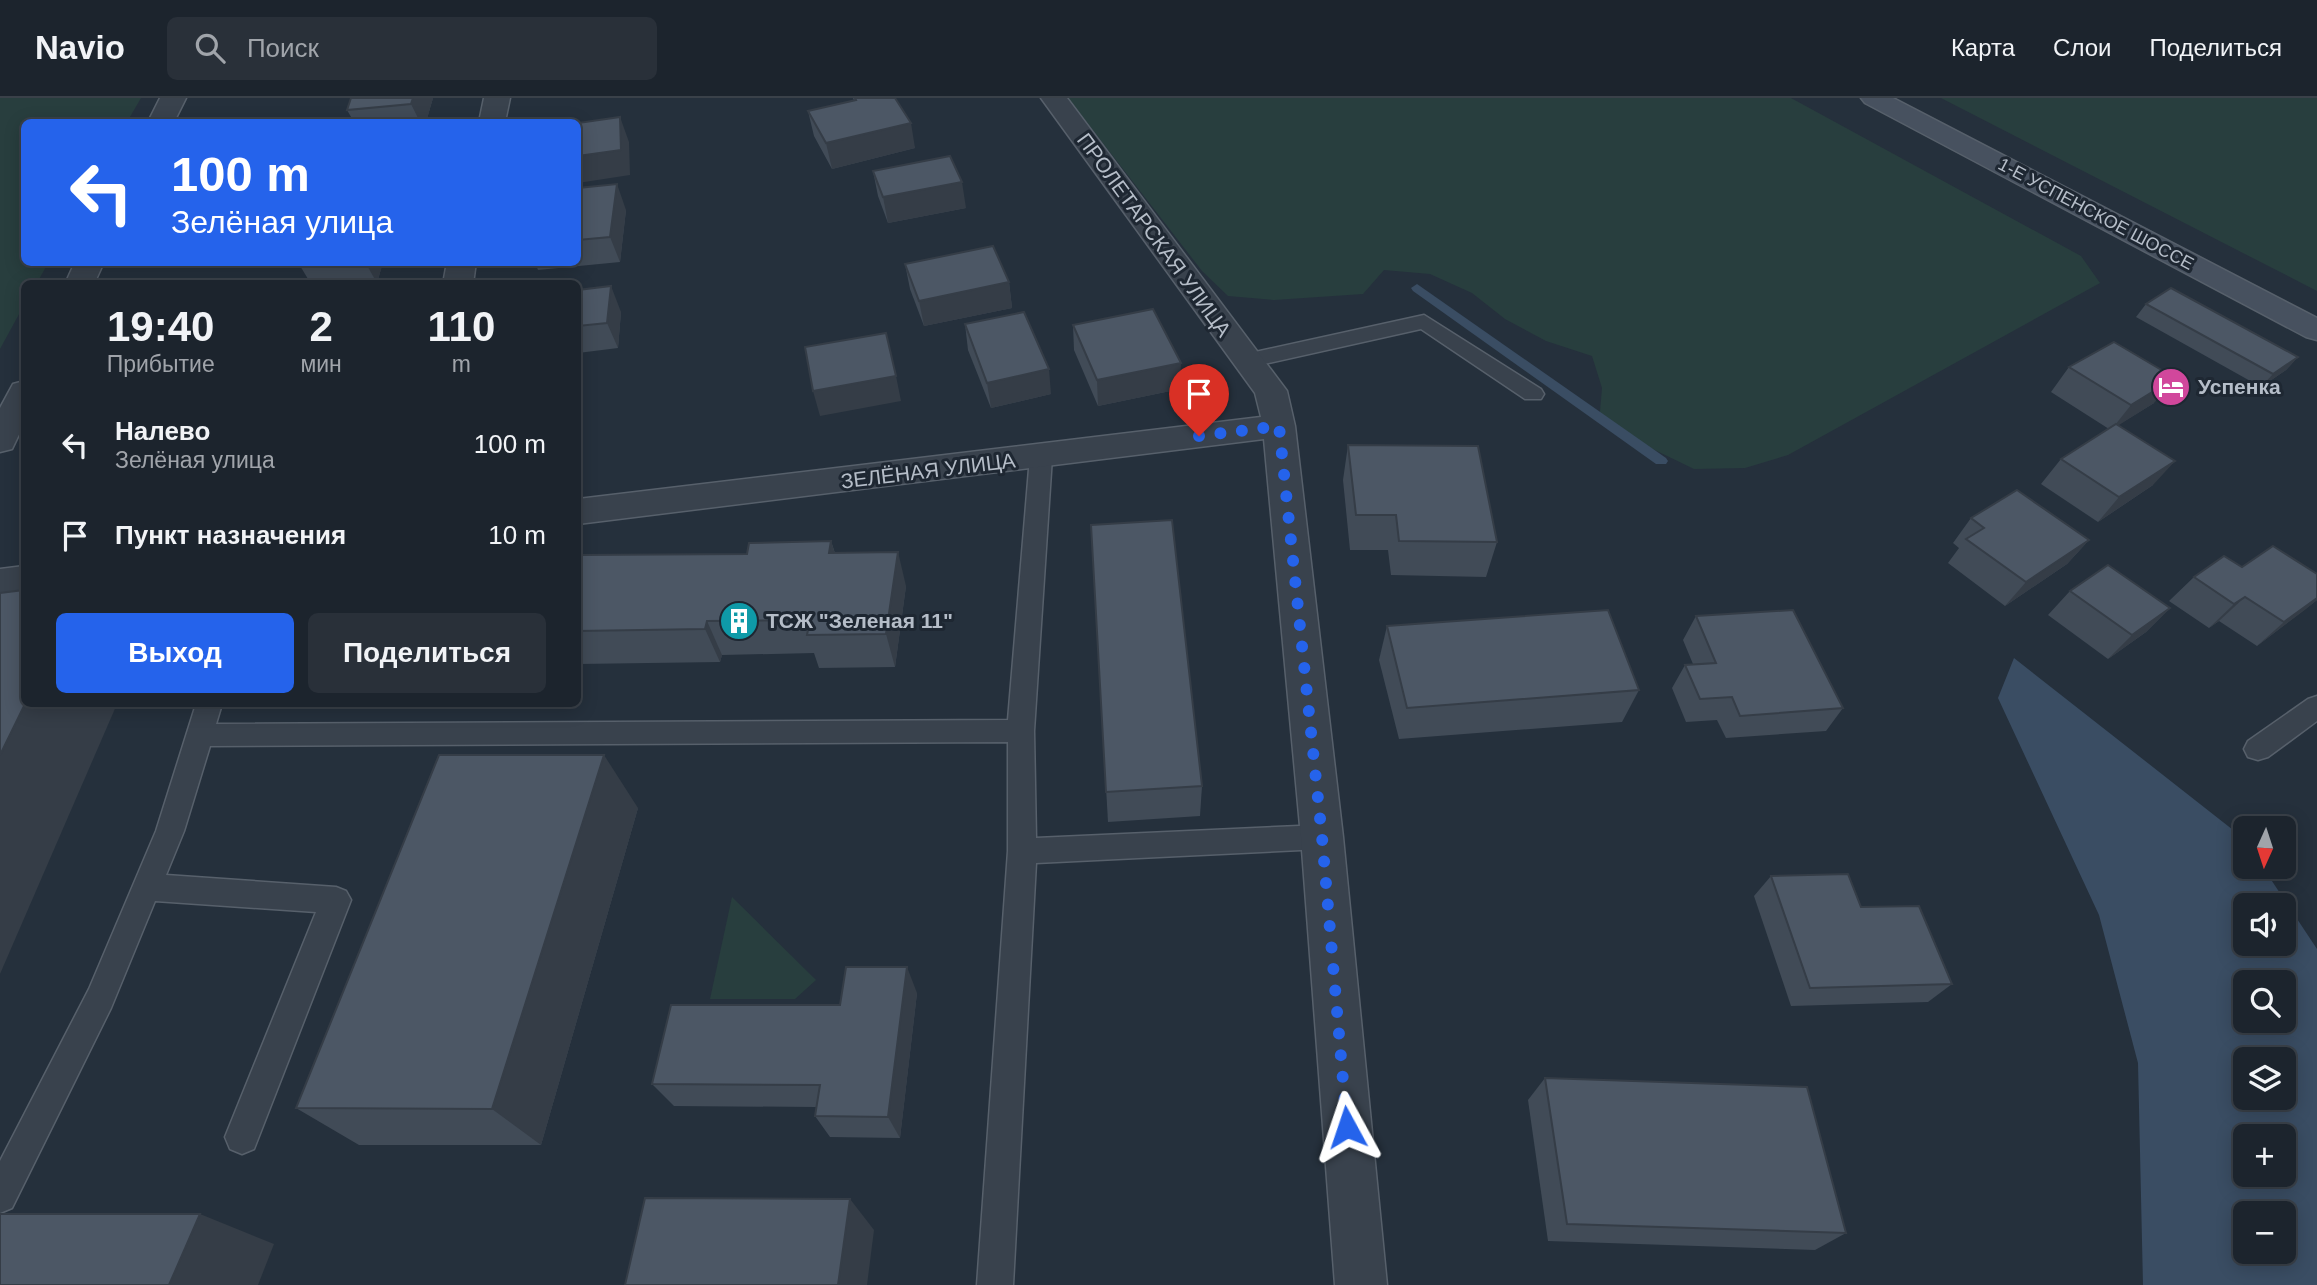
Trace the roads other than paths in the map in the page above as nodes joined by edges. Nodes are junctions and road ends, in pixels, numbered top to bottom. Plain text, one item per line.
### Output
1 (173, 98) edge
2 (497, 98) edge
3 (1054, 98) edge
4 (1874, 98) edge
5 (162, 119) edge
6 (493, 119) edge
7 (2317, 330) edge
8 (1246, 361) junction
9 (1533, 394) dead end
10 (21, 398) edge
11 (1279, 426) junction
12 (0, 441) edge
13 (1041, 457) junction
14 (581, 512) edge
15 (21, 580) edge
16 (0, 583) edge
17 (208, 707) edge
18 (2317, 707) edge
19 (1021, 731) junction
20 (197, 735) junction
21 (2258, 749) dead end
22 (1322, 837) junction
23 (1022, 850) junction
24 (146, 887) junction
25 (242, 1137) dead end
26 (0, 1196) edge
27 (995, 1285) edge
28 (1361, 1285) edge

1 - 5 street
2 - 6 street
3 - 8 street, ПРОЛЕТАРСКАЯ УЛИЦА
4 - 7 main road, 1-Е УСПЕНСКОЕ ШОССЕ
8 - 9 lane
8 - 11 street, ПРОЛЕТАРСКАЯ УЛИЦА
10 - 12 street
11 - 13 street, ЗЕЛЁНАЯ УЛИЦА
11 - 22 street, ПРОЛЕТАРСКАЯ УЛИЦА
13 - 14 street, ЗЕЛЁНАЯ УЛИЦА
13 - 19 lane
15 - 16 street
17 - 20 lane
18 - 21 lane
19 - 20 lane
19 - 23 lane
20 - 24 lane
22 - 23 lane
22 - 28 street, ПРОЛЕТАРСКАЯ УЛИЦА
23 - 27 lane
24 - 25 lane
24 - 26 lane

